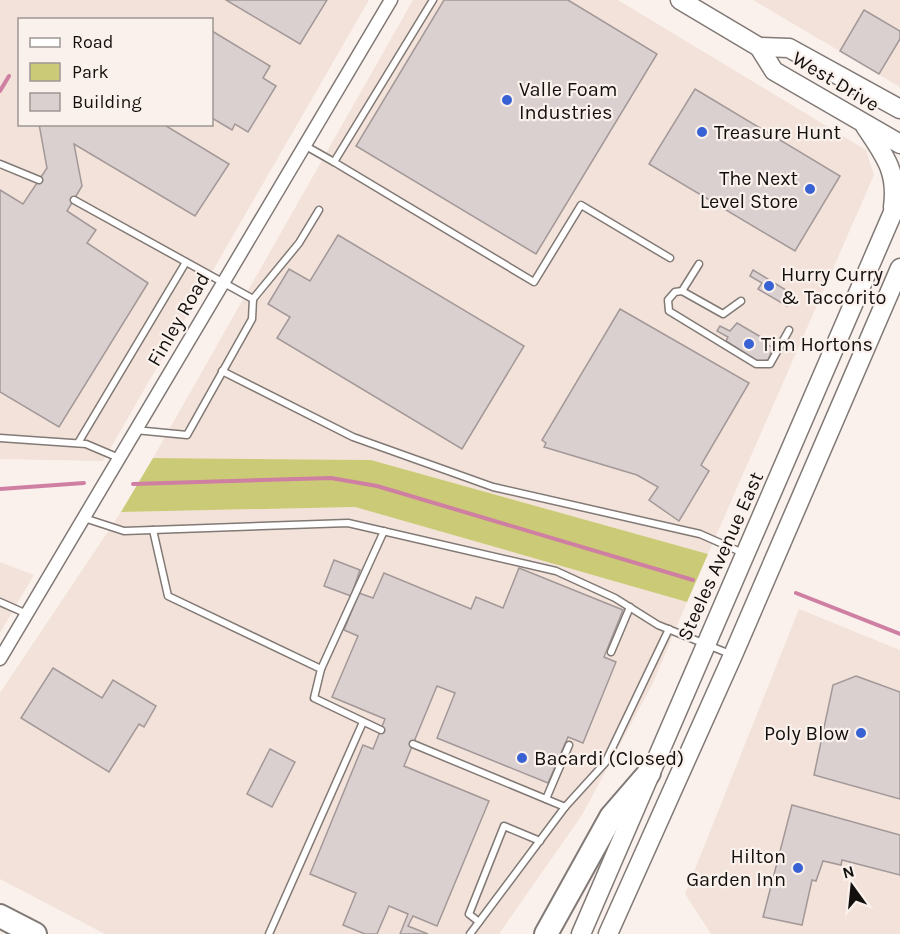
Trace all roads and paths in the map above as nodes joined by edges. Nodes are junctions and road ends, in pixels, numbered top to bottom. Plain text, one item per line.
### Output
1 (391, 0) edge
2 (433, 0) edge
3 (680, 0) edge
4 (759, 47) junction
5 (895, 102) edge
6 (864, 124) junction
7 (900, 144) edge
8 (304, 145) junction
9 (334, 162) junction
10 (0, 164) edge
11 (39, 180) dead end
12 (900, 196) edge
13 (74, 200) dead end
14 (319, 210) dead end
15 (891, 216) junction
16 (670, 258) dead end
17 (186, 262) junction
18 (699, 264) dead end
19 (900, 268) edge
20 (222, 282) junction
21 (682, 291) junction
22 (253, 299) junction
23 (741, 301) dead end
24 (789, 330) dead end
25 (222, 371) junction
26 (135, 430) junction
27 (0, 438) edge
28 (78, 443) junction
29 (119, 458) junction
30 (84, 518) junction
31 (153, 530) junction
32 (384, 531) junction
33 (746, 554) junction
34 (0, 602) edge
35 (630, 607) junction
36 (27, 614) junction
37 (669, 629) junction
38 (707, 643) junction
39 (610, 652) dead end
40 (733, 655) junction
41 (0, 659) edge
42 (321, 669) junction
43 (363, 722) junction
44 (381, 730) dead end
45 (413, 744) dead end
46 (569, 746) dead end
47 (649, 773) junction
48 (546, 799) junction
49 (566, 807) junction
50 (540, 841) junction
51 (0, 916) edge
52 (479, 922) junction
53 (34, 934) edge
54 (269, 934) edge
55 (470, 934) edge
56 (546, 934) edge
57 (581, 934) edge
58 (608, 934) edge

1 - 8 street, Finley Road
2 - 9 lane
3 - 4 main road, West Drive
4 - 5 main road, West Drive
4 - 6 main road, West Drive
6 - 7 main road, West Drive
6 - 15 main road
8 - 9 lane
8 - 20 street, Finley Road
9 - 16 lane
10 - 11 lane
12 - 15 main road, Steeles Avenue East
13 - 17 lane
14 - 22 lane
15 - 33 main road, Steeles Avenue East
17 - 20 lane
17 - 28 lane
18 - 21 lane
19 - 40 main road
20 - 22 lane
20 - 26 street, Finley Road
21 - 23 lane
21 - 24 lane
22 - 25 lane
25 - 26 lane
25 - 33 lane
26 - 29 street, Finley Road
27 - 28 lane
28 - 29 lane
29 - 30 street, Finley Road
30 - 31 lane
30 - 36 street, Finley Road
31 - 32 lane
31 - 42 lane
32 - 35 lane
32 - 42 lane
33 - 38 main road, Steeles Avenue East
34 - 36 lane
35 - 37 lane
35 - 39 lane
36 - 41 street, Finley Road
37 - 38 lane
37 - 49 lane
38 - 40 lane
38 - 47 main road, Steeles Avenue East
40 - 58 main road
42 - 43 lane
43 - 44 lane
43 - 54 lane
45 - 48 lane
46 - 48 lane
47 - 56 highway
47 - 57 main road, Steeles Avenue East
48 - 49 lane
49 - 50 lane
50 - 52 lane
50 - 52 lane
51 - 53 highway
52 - 55 lane

